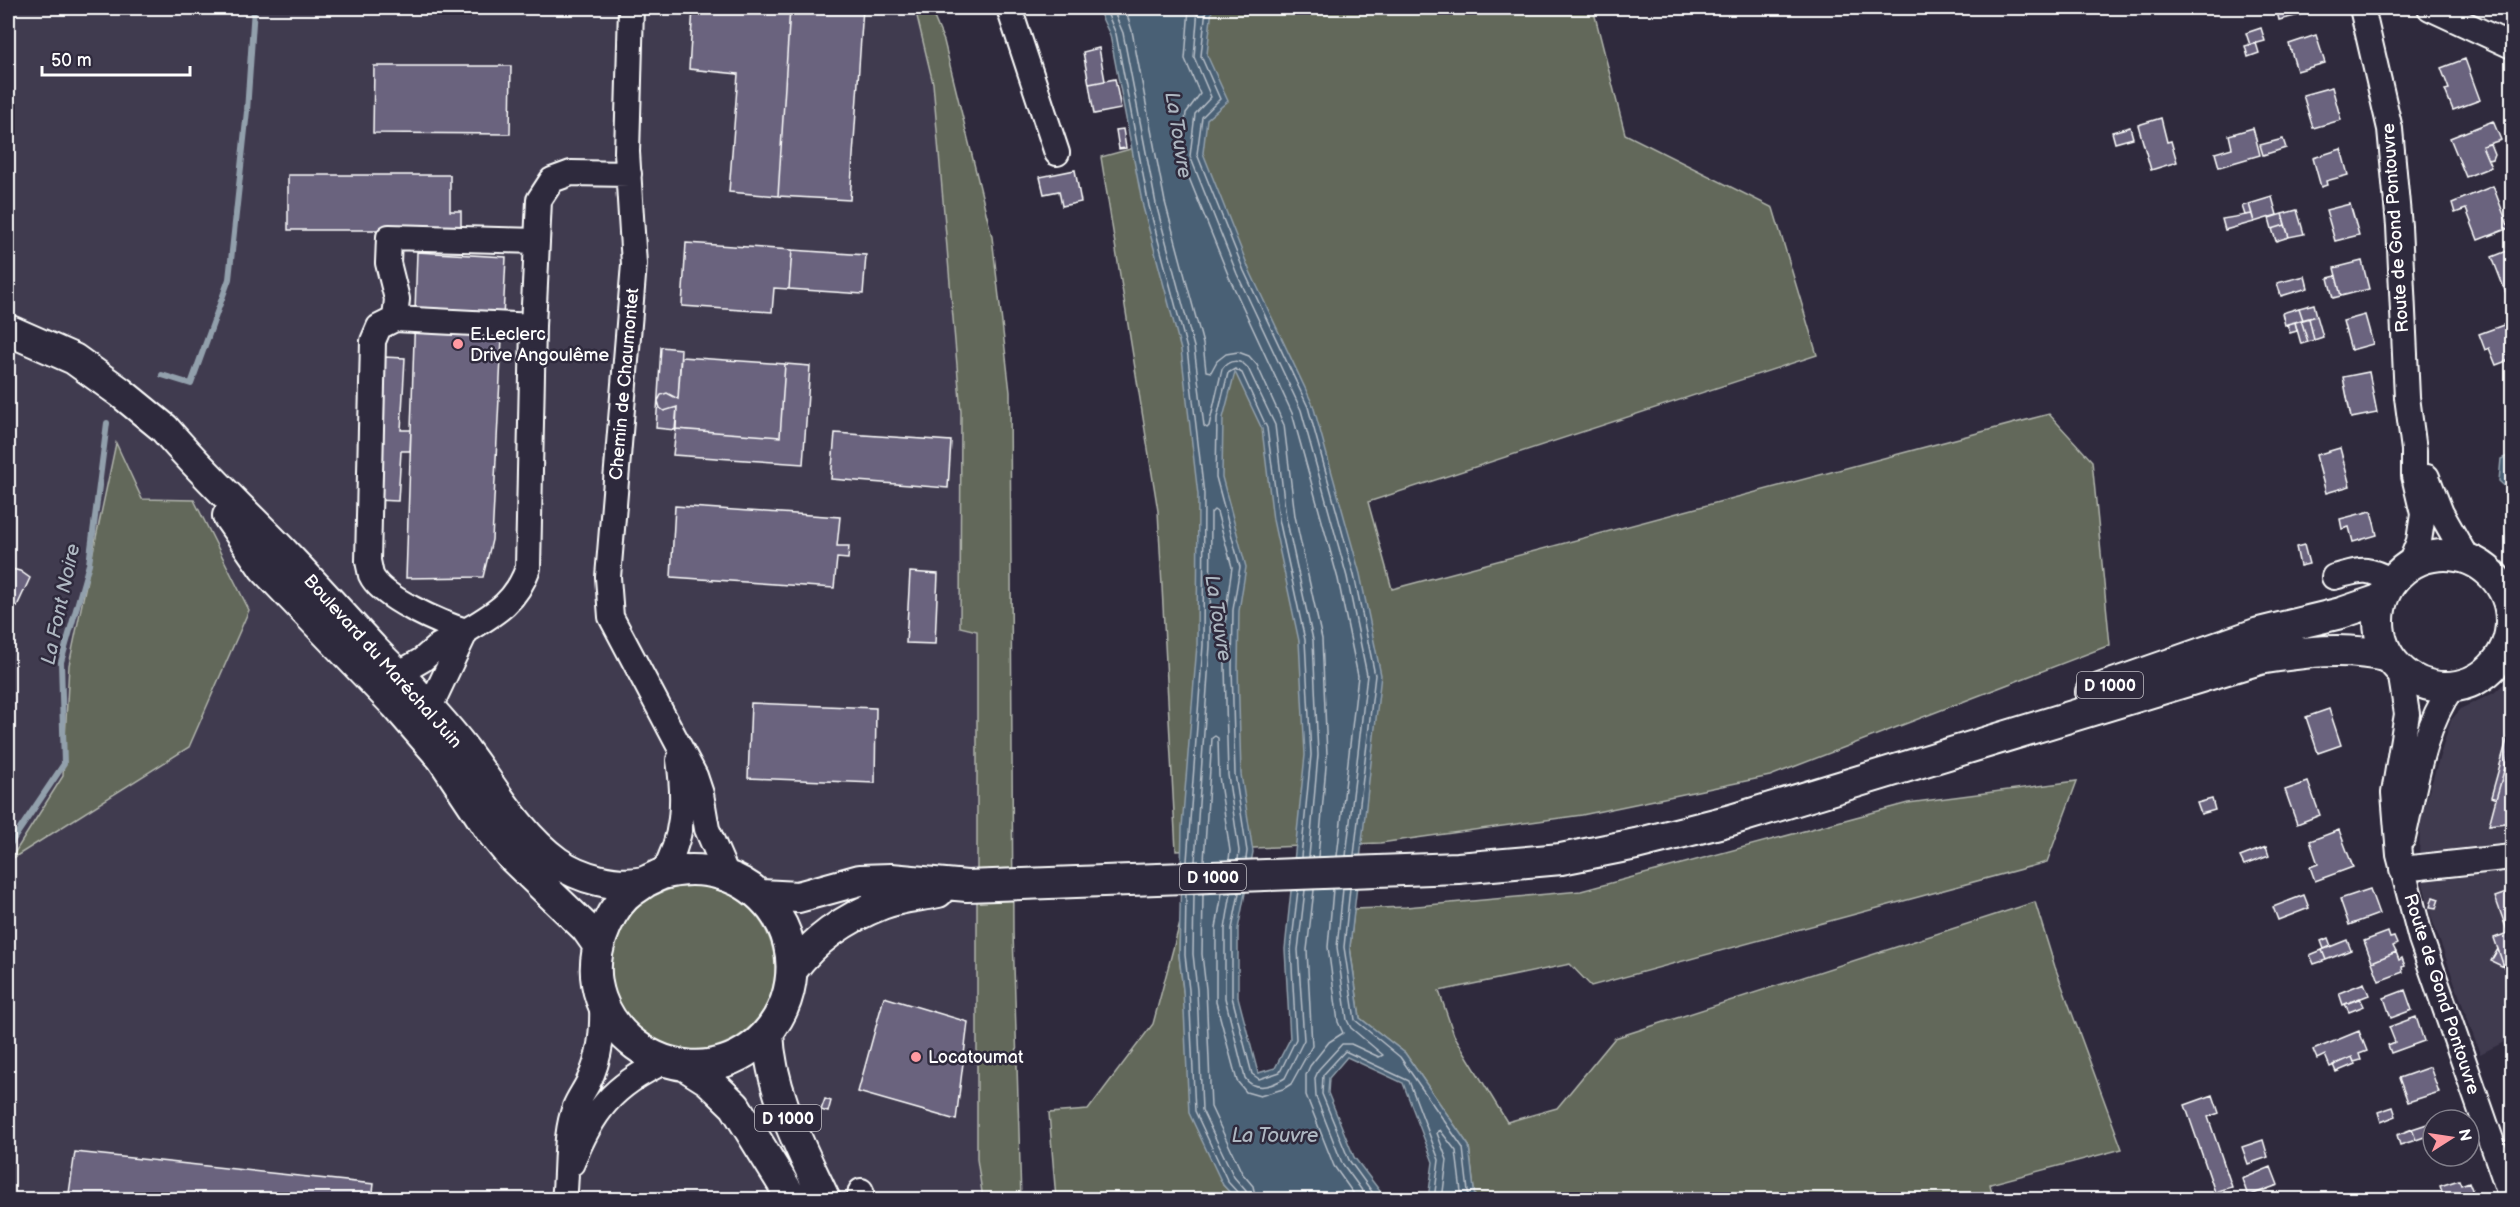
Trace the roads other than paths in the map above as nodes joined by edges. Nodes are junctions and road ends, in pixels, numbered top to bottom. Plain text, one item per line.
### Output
1 (631, 8) edge
2 (1009, 8) edge
3 (2362, 8) edge
4 (2430, 8) edge
5 (2512, 46) edge
6 (1057, 153) dead end
7 (629, 174) junction
8 (537, 241) junction
9 (395, 319) junction
10 (533, 326) junction
11 (8, 330) edge
12 (2414, 450) junction
13 (186, 454) junction
14 (2490, 563) edge
15 (2334, 578) dead end
16 (2394, 581) junction
17 (2512, 622) edge
18 (466, 631) junction
19 (2395, 664) junction
20 (398, 674) junction
21 (2452, 687) junction
22 (429, 709) junction
23 (677, 745) junction
24 (1843, 784) junction
25 (2512, 857) edge
26 (2401, 862) junction
27 (727, 874) junction
28 (654, 878) junction
29 (967, 886) junction
30 (761, 895) junction
31 (598, 945) junction
32 (792, 970) junction
33 (602, 1002) junction
34 (768, 1032) junction
35 (675, 1064) junction
36 (567, 1175) junction
37 (564, 1200) edge
38 (792, 1200) edge
39 (825, 1200) edge
40 (2512, 1200) edge

1 - 7 street, Chemin de Chaumontet
2 - 6 street
3 - 12 street, Route de Gond Pontouvre
4 - 5 street
7 - 8 street
7 - 23 street, Chemin de Chaumontet
8 - 9 street
8 - 10 street
9 - 10 street
9 - 18 street
10 - 18 street
11 - 13 main road, Boulevard du Maréchal Juin
12 - 14 street, Route de Gond Pontouvre
12 - 16 street, Route de Gond Pontouvre
13 - 20 main road, Boulevard du Maréchal Juin
13 - 31 main road, Boulevard du Maréchal Juin
14 - 16 main road
14 - 17 main road
15 - 16 street
16 - 19 main road
16 - 24 main road, D 1000
17 - 21 main road
18 - 20 street
18 - 22 street
19 - 21 main road
19 - 24 main road, D 1000
19 - 26 street, Route de Gond Pontouvre
20 - 22 main road, Boulevard du Maréchal Juin
21 - 26 street
22 - 28 main road, Boulevard du Maréchal Juin
23 - 27 street, Chemin de Chaumontet
23 - 28 street, Chemin de Chaumontet
24 - 29 main road, D 1000
25 - 26 street
26 - 40 street, Route de Gond Pontouvre
27 - 28 main road
27 - 30 main road
28 - 31 main road
29 - 30 main road, D 1000
29 - 32 main road, D 1000
30 - 32 main road
31 - 33 main road
32 - 34 main road
33 - 35 main road
33 - 36 street
34 - 35 main road
34 - 39 main road, D 1000
35 - 36 street
35 - 38 main road, D 1000
36 - 37 street

